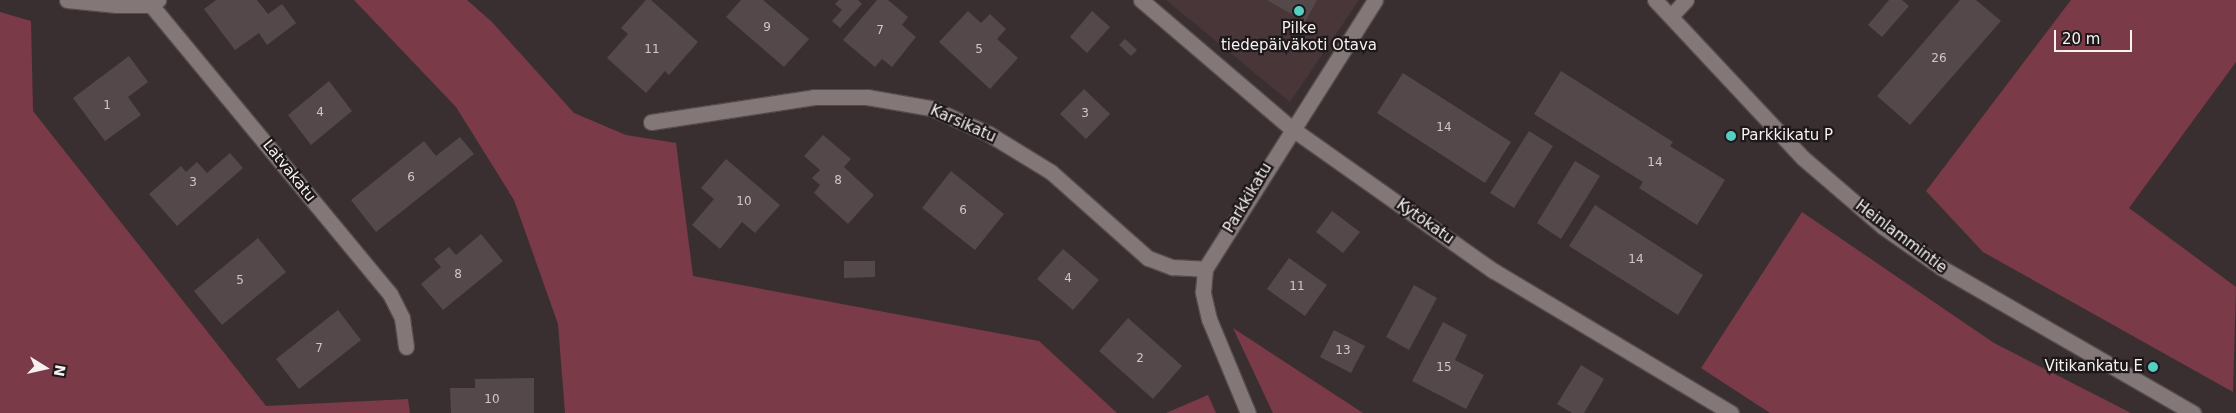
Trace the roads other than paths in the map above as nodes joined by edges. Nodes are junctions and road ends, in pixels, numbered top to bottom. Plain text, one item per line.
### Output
1 (67, 0) edge
2 (1141, 0) edge
3 (1375, 0) edge
4 (1655, 0) edge
5 (1686, 0) edge
6 (154, 2) edge
7 (1671, 16) junction
8 (651, 122) dead end
9 (1291, 128) junction
10 (1205, 269) junction
11 (406, 347) dead end
12 (1248, 413) edge
13 (1730, 413) edge
14 (2193, 413) edge

1 - 6 street
2 - 9 street, Kytökatu
3 - 9 street, Parkkikatu
4 - 7 street, Heinlammintie
5 - 7 street
6 - 11 street, Latvakatu
7 - 14 street, Heinlammintie
8 - 10 street, Karsikatu
9 - 10 street, Parkkikatu
9 - 13 street, Kytökatu
10 - 12 street, Parkkikatu

